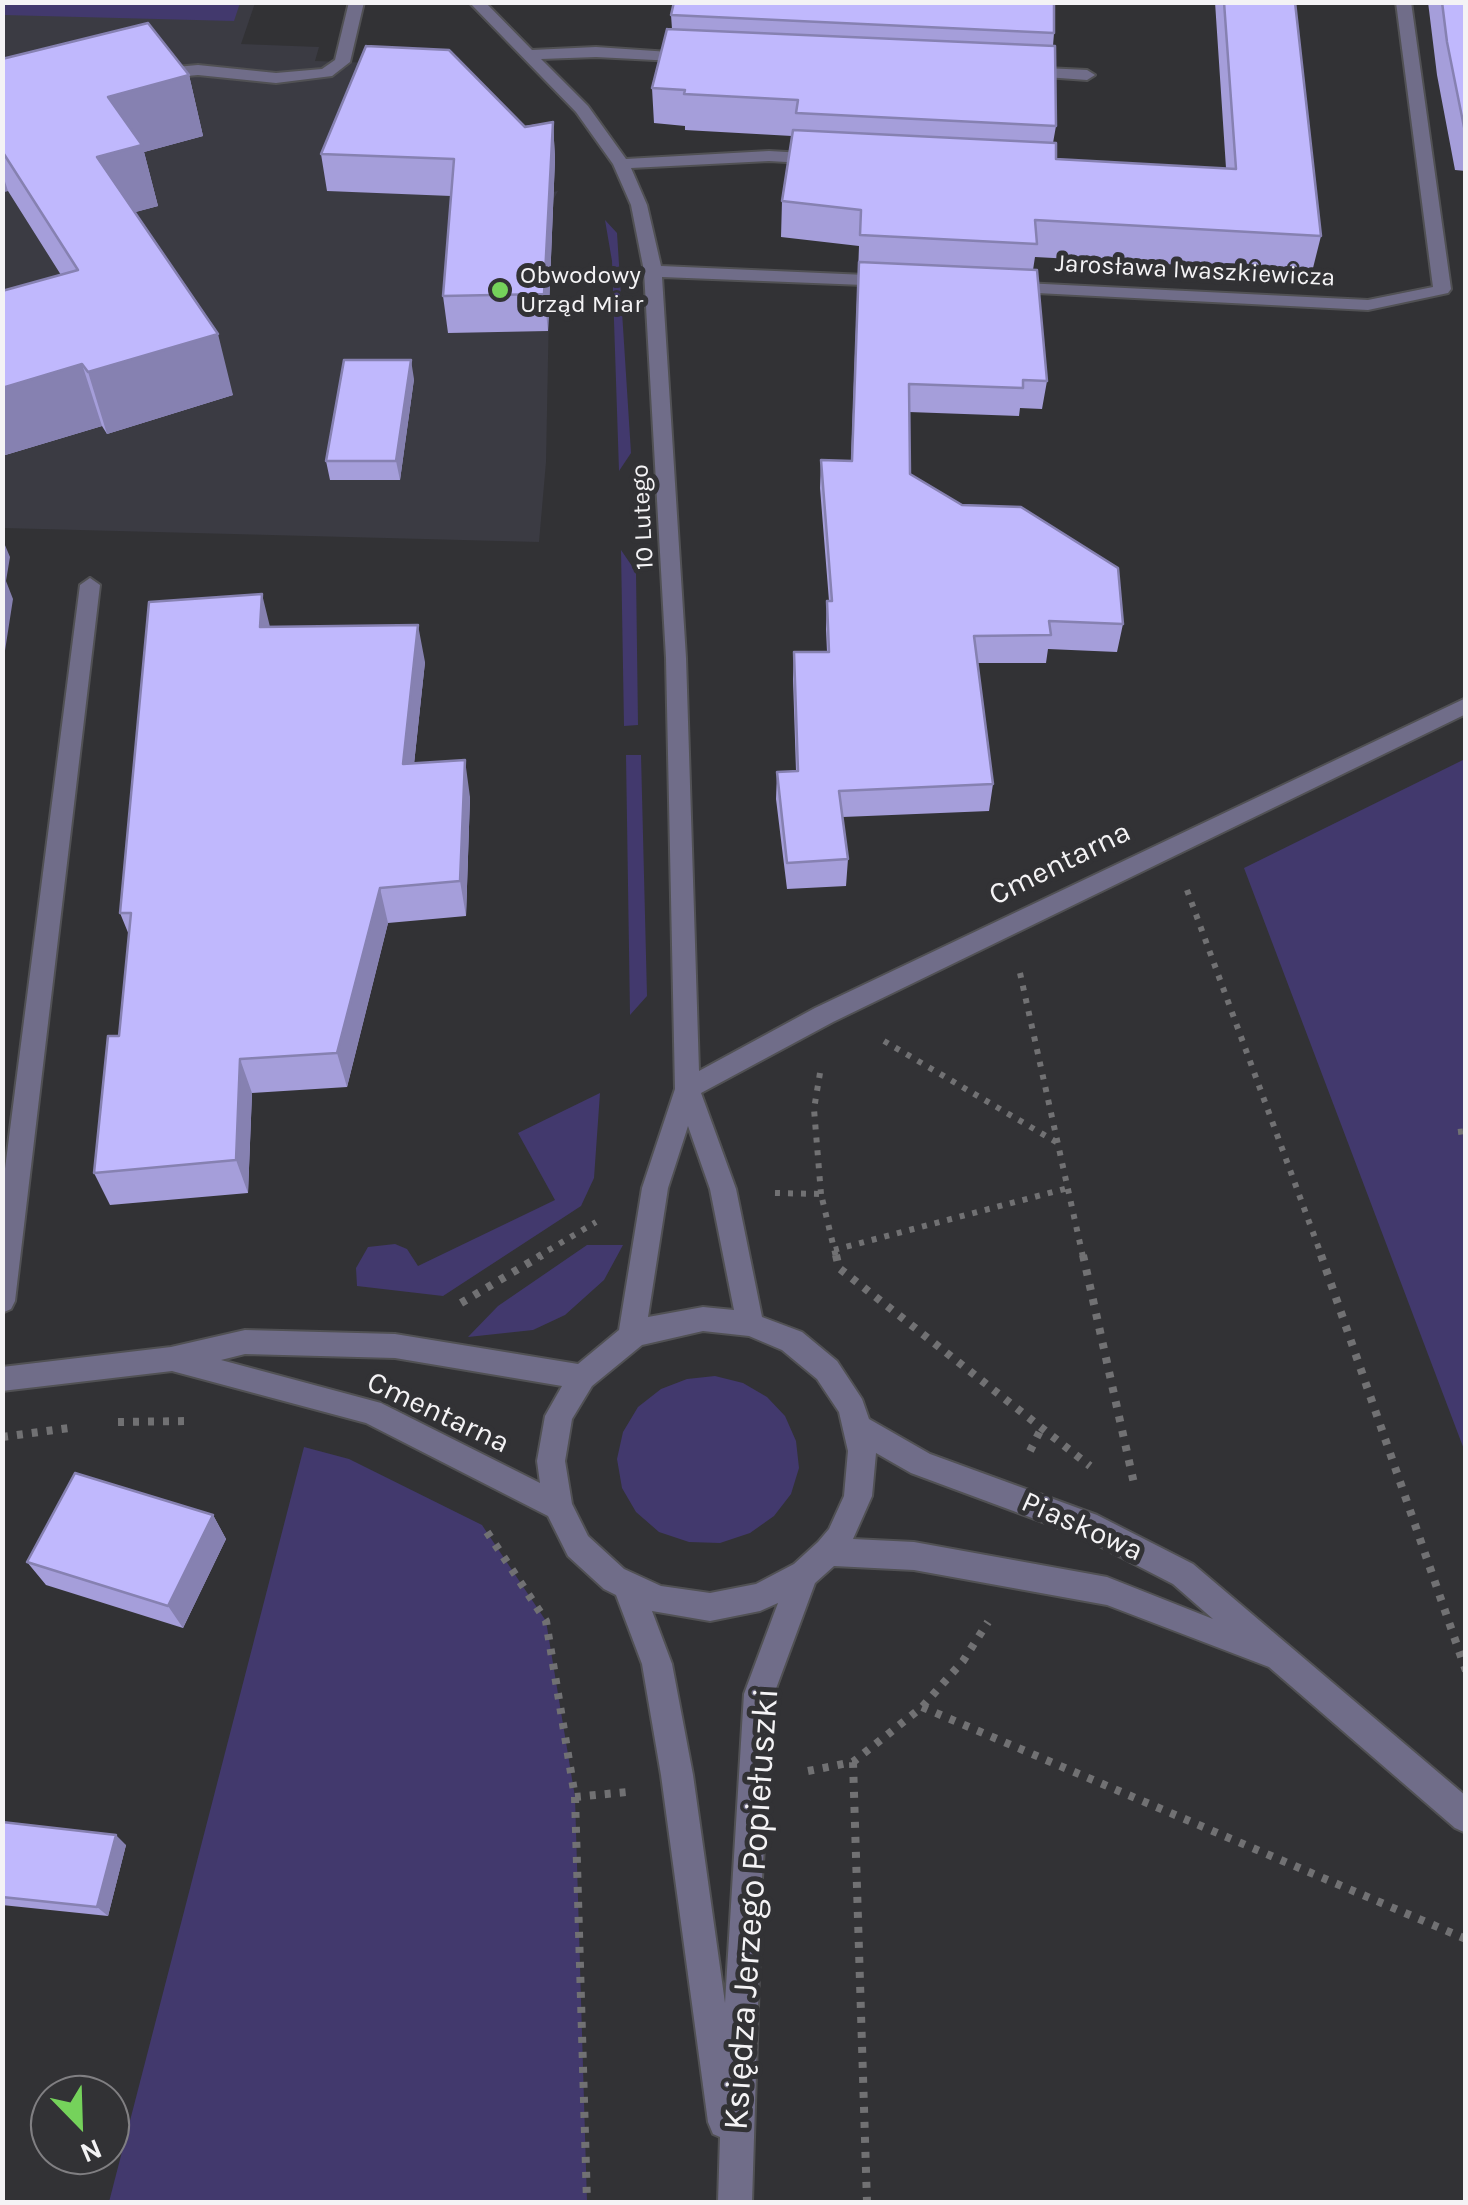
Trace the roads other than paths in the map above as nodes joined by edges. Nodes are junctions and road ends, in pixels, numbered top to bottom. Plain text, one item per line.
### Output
1 (357, 2) edge
2 (476, 2) edge
3 (1403, 2) edge
4 (529, 55) junction
5 (714, 58) edge
6 (1009, 71) edge
7 (1088, 75) dead end
8 (143, 76) edge
9 (846, 160) edge
10 (621, 164) junction
11 (653, 271) junction
12 (910, 282) edge
13 (990, 286) edge
14 (90, 584) dead end
15 (1466, 705) edge
16 (687, 1090) junction
17 (2, 1300) edge
18 (750, 1324) junction
19 (632, 1336) junction
20 (171, 1358) junction
21 (582, 1377) junction
22 (2, 1379) edge
23 (858, 1428) junction
24 (558, 1506) junction
25 (816, 1563) junction
26 (628, 1587) junction
27 (1284, 1662) junction
28 (1466, 1817) edge
29 (735, 2196) edge

1 - 8 street
2 - 4 street, 10 Lutego
3 - 13 street, Jarosława Iwaszkiewicza
4 - 5 street
4 - 10 street, 10 Lutego
6 - 7 street
9 - 10 street
10 - 11 street, 10 Lutego
11 - 12 street
11 - 16 street, 10 Lutego
14 - 17 street
15 - 16 street, Cmentarna
16 - 18 street
16 - 19 street
18 - 19 street
18 - 23 street
19 - 21 street
20 - 21 street, Cmentarna
20 - 22 street, Cmentarna
20 - 24 street, Cmentarna
21 - 24 street
23 - 25 street
23 - 27 street, Piaskowa
24 - 26 street
25 - 26 street
25 - 27 street, Piaskowa
25 - 29 street, Księdza Jerzego Popiełuszki
26 - 29 street, Księdza Jerzego Popiełuszki
27 - 28 street, Piaskowa

